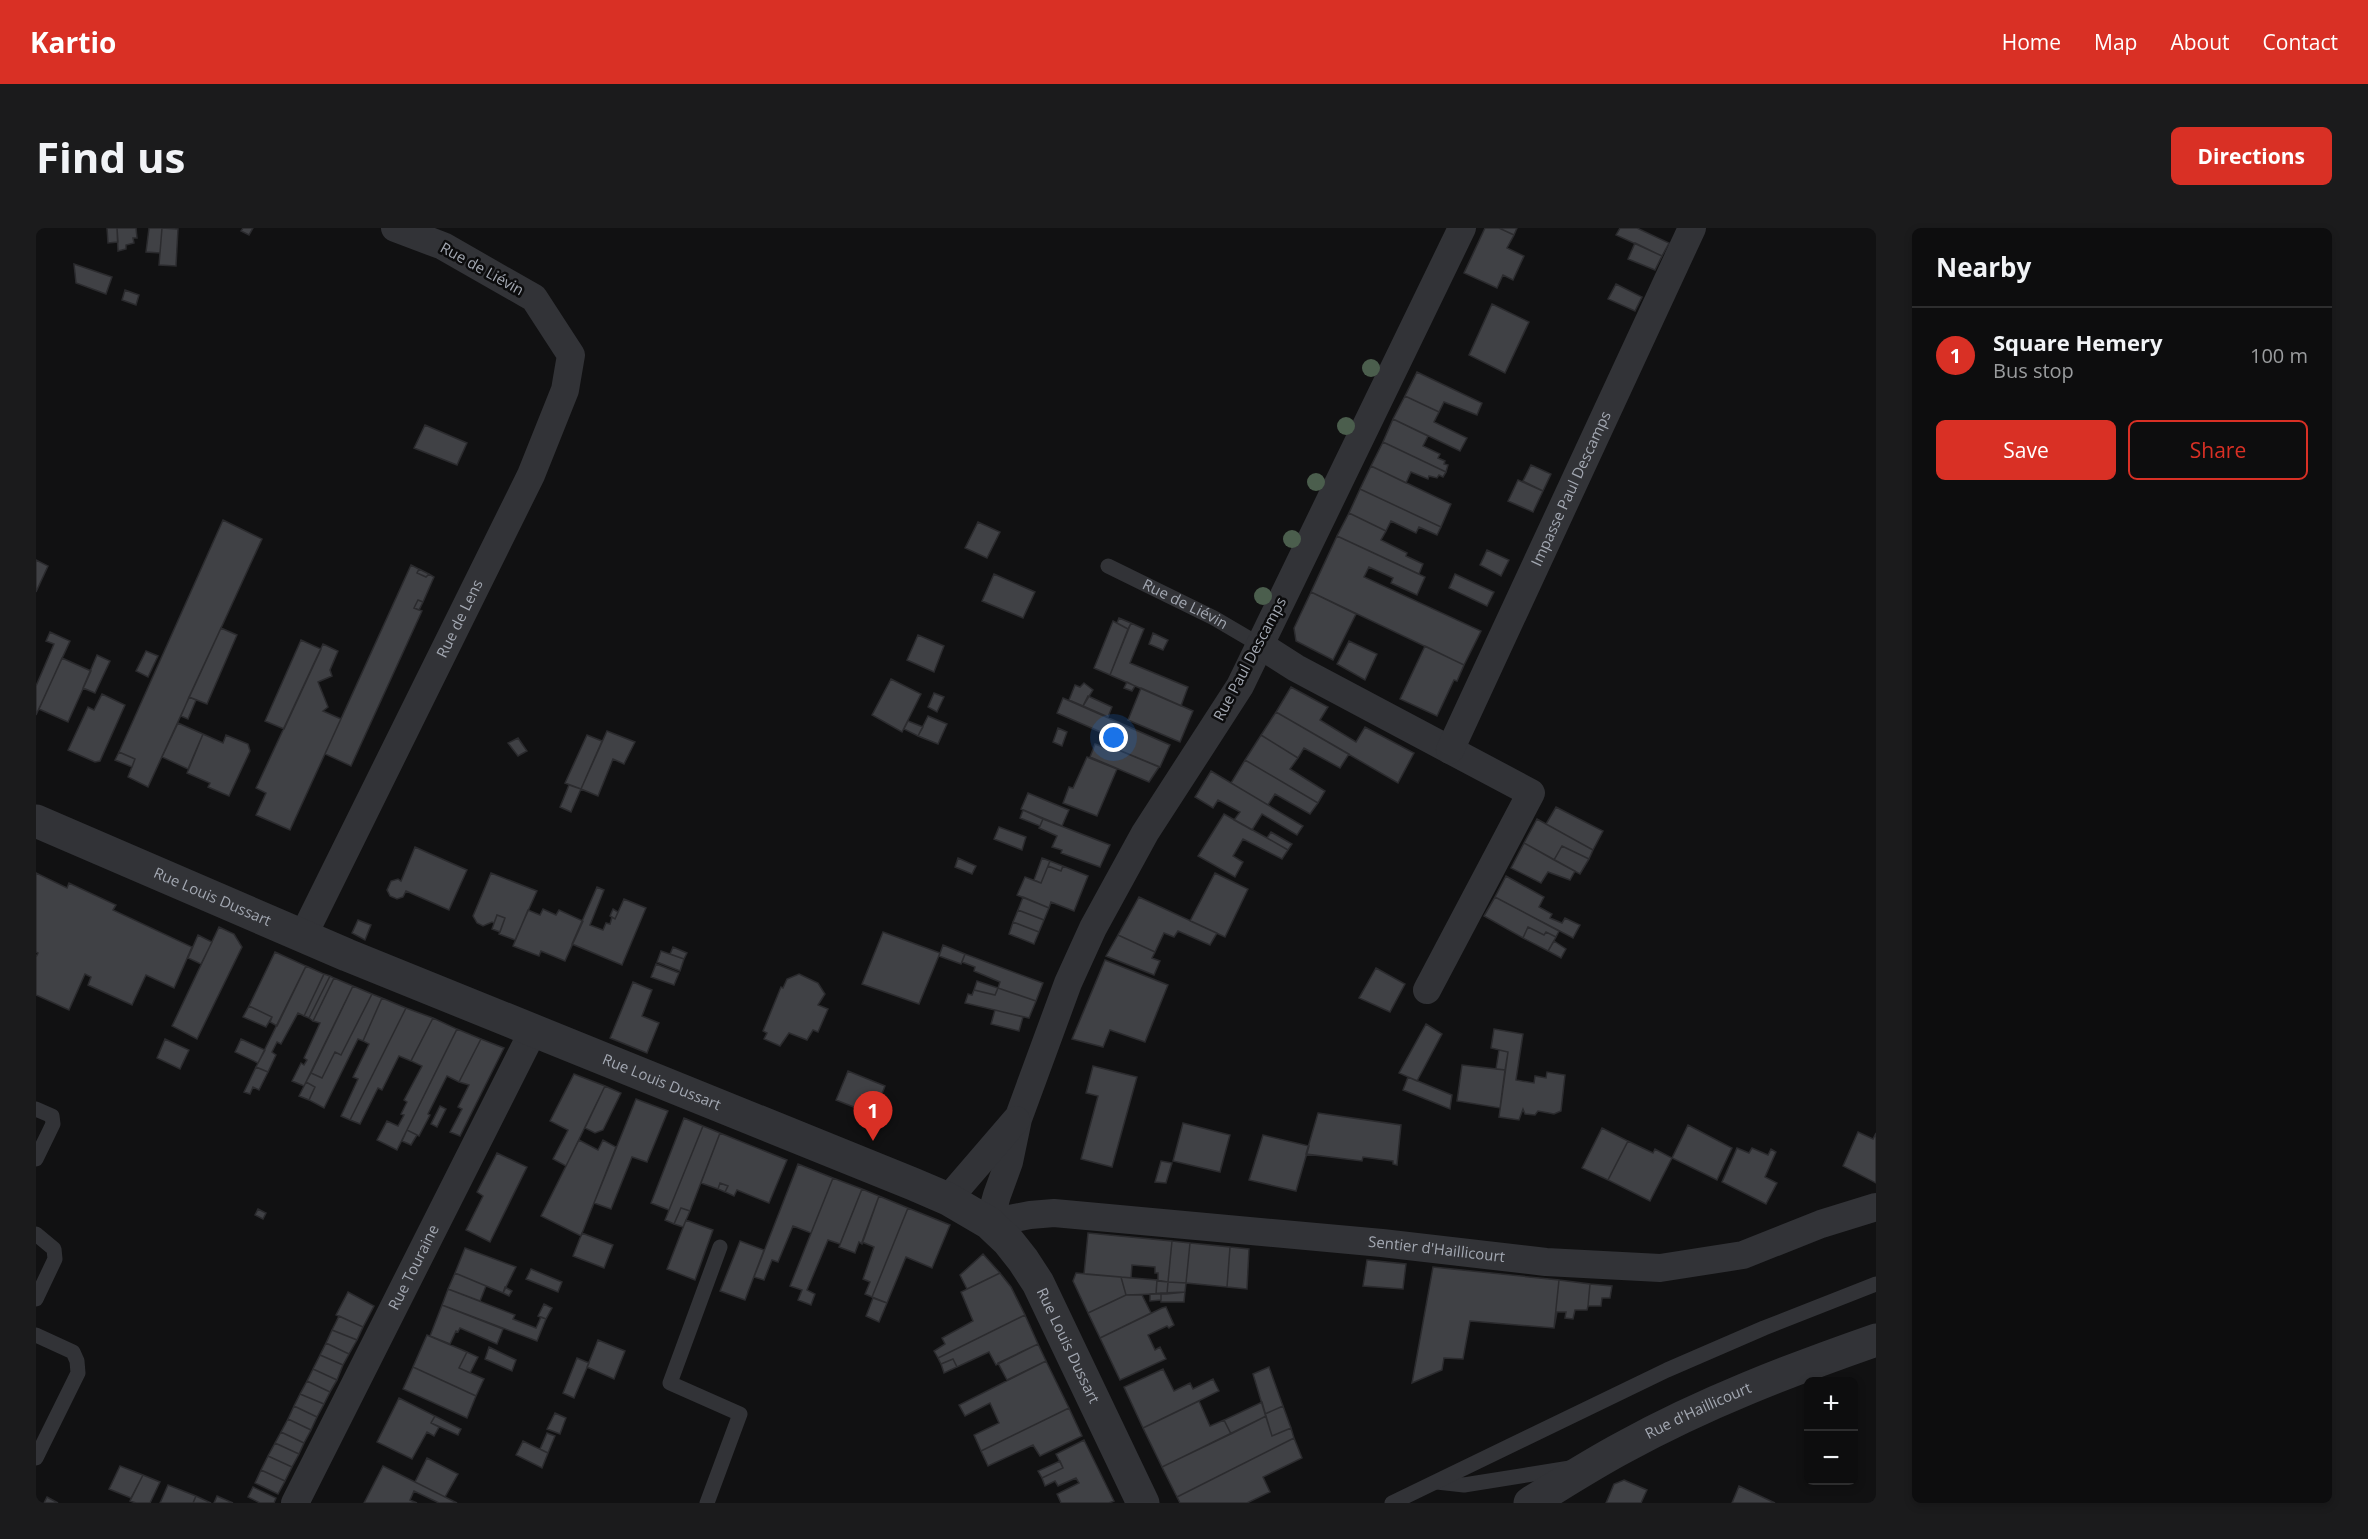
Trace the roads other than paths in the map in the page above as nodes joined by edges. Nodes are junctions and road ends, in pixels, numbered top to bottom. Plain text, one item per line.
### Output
1 (395, 228) edge
2 (1462, 228) edge
3 (1692, 228) edge
4 (534, 298) joint
5 (1108, 566) dead end
6 (1260, 645) junction
7 (1450, 750) junction
8 (36, 821) edge
9 (303, 936) junction
10 (1427, 990) dead end
11 (533, 1031) junction
12 (36, 1109) edge
13 (1018, 1119) junction
14 (36, 1159) edge
15 (948, 1199) junction
16 (1876, 1208) edge
17 (989, 1223) junction
18 (36, 1234) edge
19 (720, 1248) dead end
20 (1876, 1284) edge
21 (36, 1299) edge
22 (36, 1335) edge
23 (1876, 1340) edge
24 (36, 1458) edge
25 (1592, 1465) junction
26 (1437, 1482) junction
27 (295, 1503) edge
28 (707, 1503) edge
29 (1143, 1503) edge
30 (1392, 1503) edge
31 (1530, 1503) edge

1 - 4 street, Rue de Liévin
2 - 6 street, Rue Paul Descamps
3 - 7 street, Impasse Paul Descamps
4 - 9 street, Rue de Lens
5 - 6 lane, Rue de Liévin
6 - 7 street
6 - 13 street, Rue Paul Descamps
7 - 10 street
8 - 9 street, Rue Louis Dussart
9 - 11 street, Rue Louis Dussart
11 - 15 street, Rue Louis Dussart
11 - 27 street, Rue Touraine
12 - 14 lane
13 - 15 street, Rue Paul Descamps
13 - 17 street, Rue Paul Descamps
15 - 17 street, Rue Louis Dussart
16 - 17 street, Sentier d'Haillicourt
17 - 29 street, Rue Louis Dussart
18 - 21 lane
19 - 28 lane
20 - 26 lane
22 - 24 lane
23 - 25 street, Rue d'Haillicourt
25 - 26 lane
25 - 31 street, Rue d'Haillicourt
26 - 30 lane

